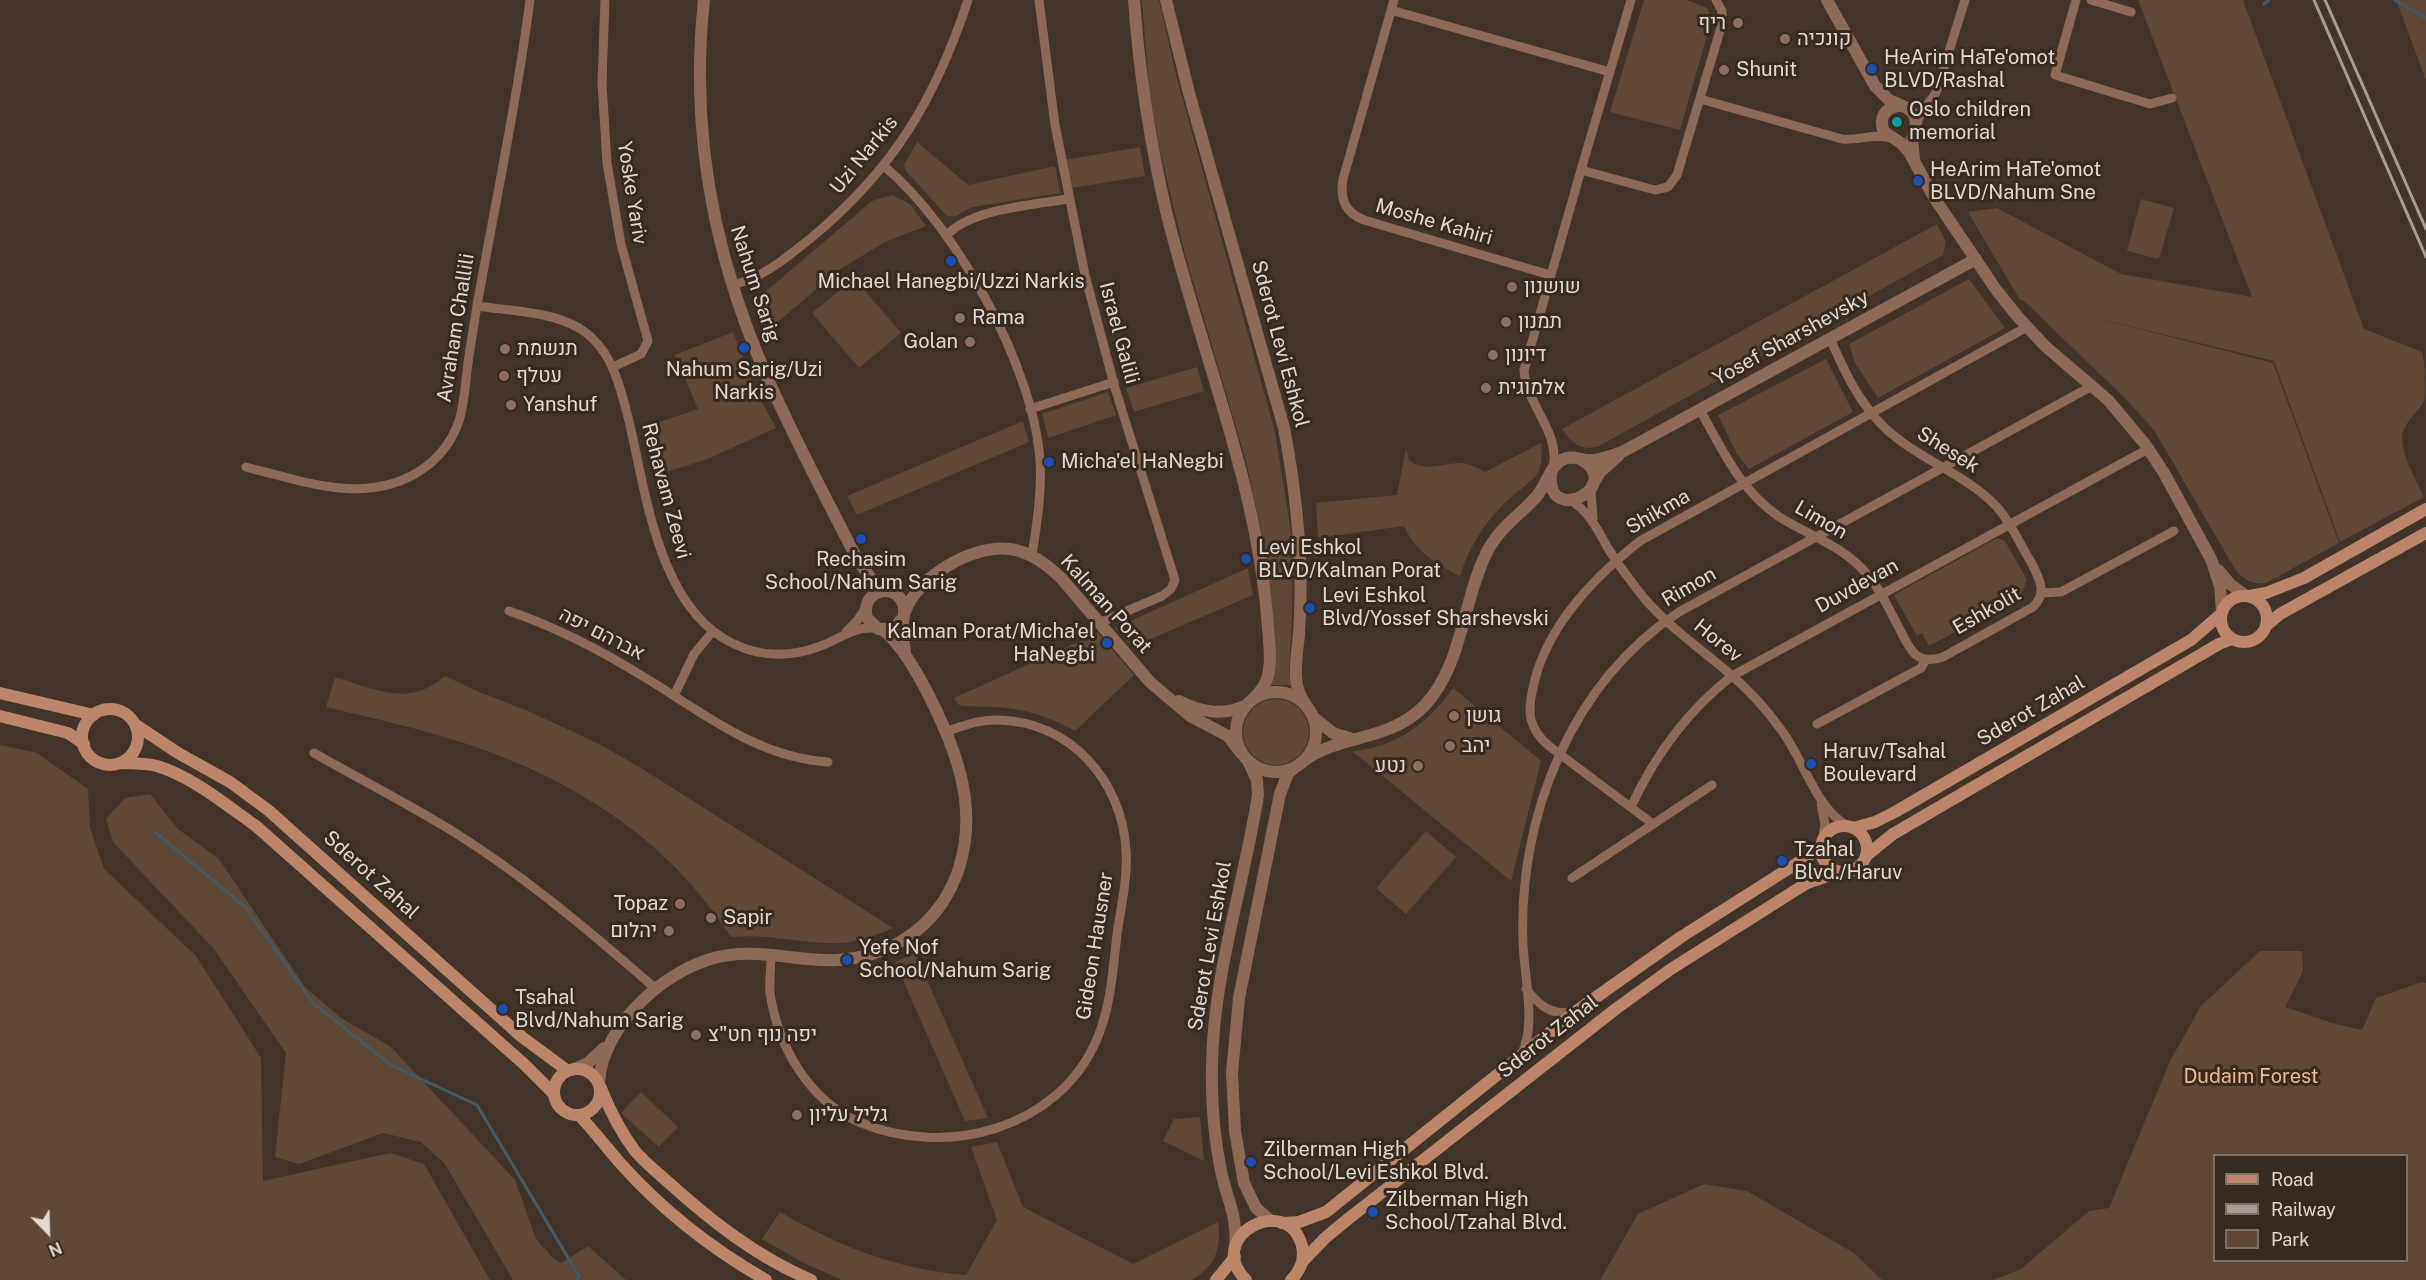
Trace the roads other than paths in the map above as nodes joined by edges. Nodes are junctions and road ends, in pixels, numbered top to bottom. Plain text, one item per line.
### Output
1 (531, 0) edge
2 (605, 0) edge
3 (704, 0) edge
4 (968, 0) edge
5 (1039, 0) edge
6 (1134, 0) edge
7 (1166, 0) edge
8 (1631, 0) edge
9 (1716, 0) edge
10 (1827, 0) edge
11 (1965, 0) edge
12 (2076, 0) edge
13 (2091, 0) edge
14 (1393, 5) edge
15 (2131, 12) dead end
16 (1610, 72) junction
17 (1870, 79) junction
18 (2172, 98) dead end
19 (1700, 99) junction
20 (1930, 102) junction
21 (1903, 106) junction
22 (1882, 119) junction
23 (1915, 128) junction
24 (1865, 137) junction
25 (1893, 139) junction
26 (1915, 162) junction
27 (884, 166) junction
28 (1581, 170) junction
29 (1068, 199) junction
30 (946, 236) junction
31 (1976, 259) junction
32 (1550, 275) junction
33 (733, 285) junction
34 (477, 306) junction
35 (2027, 327) junction
36 (1830, 338) junction
37 (612, 367) junction
38 (1114, 382) junction
39 (2092, 386) junction
40 (1030, 408) junction
41 (1700, 410) junction
42 (1872, 413) junction
43 (1551, 438) junction
44 (2148, 449) junction
45 (1624, 451) junction
46 (1577, 458) junction
47 (246, 467) dead end
48 (1943, 467) junction
49 (1552, 472) junction
50 (1743, 484) junction
51 (1592, 487) junction
52 (1569, 500) junction
53 (1526, 506) junction
54 (2426, 508) edge
55 (1593, 522) junction
56 (2009, 524) junction
57 (2175, 531) dead end
58 (2426, 533) edge
59 (1817, 537) junction
60 (1032, 555) junction
61 (857, 559) junction
62 (2211, 559) junction
63 (1616, 561) junction
64 (931, 579) junction
65 (888, 591) junction
66 (2041, 593) junction
67 (1880, 594) junction
68 (2247, 596) junction
69 (866, 606) junction
70 (509, 611) dead end
71 (2221, 612) junction
72 (904, 615) junction
73 (1666, 621) junction
74 (1099, 622) junction
75 (2266, 626) junction
76 (881, 630) junction
77 (713, 631) junction
78 (842, 635) junction
79 (2232, 639) junction
80 (905, 653) junction
81 (1926, 659) junction
82 (1732, 676) junction
83 (1150, 682) junction
84 (0, 693) edge
85 (675, 696) junction
86 (1249, 702) junction
87 (1309, 711) junction
88 (94, 715) junction
89 (0, 716) edge
90 (136, 724) junction
91 (1817, 724) dead end
92 (945, 732) junction
93 (1362, 739) junction
94 (84, 744) junction
95 (314, 753) dead end
96 (1559, 754) junction
97 (1245, 757) junction
98 (828, 762) dead end
99 (120, 763) junction
100 (1300, 764) junction
101 (1713, 785) dead end
102 (1816, 791) junction
103 (1631, 807) junction
104 (1653, 824) junction
105 (1851, 827) junction
106 (1821, 844) junction
107 (1867, 855) junction
108 (1839, 872) junction
109 (1572, 878) dead end
110 (771, 956) junction
111 (656, 989) junction
112 (1526, 989) junction
113 (1582, 1007) junction
114 (615, 1036) junction
115 (1519, 1057) junction
116 (570, 1070) junction
117 (599, 1085) junction
118 (554, 1094) junction
119 (579, 1115) junction
120 (1276, 1222) junction
121 (1235, 1252) junction
122 (1302, 1262) junction
123 (766, 1280) edge
124 (811, 1280) edge
125 (1216, 1280) edge
126 (1246, 1280) edge
127 (1291, 1280) edge

1 - 34 street, Avraham Challili
2 - 37 street, Yoske Yariv
3 - 33 street, Nahum Sarig
4 - 27 street, Uzi Narkis
5 - 29 street, Israel Galili
6 - 86 street
7 - 87 street, Sderot Levi Eshkol
8 - 16 street
9 - 19 street
10 - 17 street
11 - 20 street
12 - 18 street
13 - 15 street
14 - 16 street
14 - 32 street, Moshe Kahiri
16 - 28 street
17 - 21 street
17 - 22 street
19 - 24 street
19 - 28 street
20 - 21 street
20 - 23 street
21 - 22 street
21 - 23 street
22 - 24 street
22 - 25 street
23 - 25 street
23 - 26 street
24 - 25 street
25 - 26 street
26 - 31 street
27 - 30 street
27 - 33 street, Uzi Narkis
28 - 32 street
29 - 30 street
29 - 38 street, Israel Galili
30 - 40 street
31 - 35 street
31 - 36 street, Yosef Sharshevsky
32 - 43 street
33 - 61 street, Nahum Sarig
34 - 37 street, Rehavam Zeevi
34 - 47 street, Avraham Challili
35 - 39 street
35 - 42 street, Shikma
36 - 41 street, Yosef Sharshevsky
36 - 42 street, Shesek
37 - 77 street, Rehavam Zeevi
38 - 40 street
38 - 74 street, Israel Galili
39 - 44 street
39 - 48 street, Rimon
40 - 60 street
41 - 45 street, Yosef Sharshevsky
41 - 50 street, Limon
42 - 48 street, Shesek
42 - 50 street, Shikma
43 - 46 street
43 - 49 street
44 - 56 street, Duvdevan
44 - 62 street
45 - 46 street, Yosef Sharshevsky
45 - 51 street, Yosef Sharshevsky
46 - 49 street
46 - 51 street
48 - 56 street, Shesek
48 - 59 street, Rimon
49 - 52 street
49 - 53 street
50 - 59 street, Limon
50 - 63 street, Shikma
51 - 52 street
51 - 55 street, Horev
52 - 53 street
52 - 55 street, Horev
53 - 93 street
54 - 68 main road
55 - 63 street, Horev
56 - 66 street, Shesek
56 - 67 street, Duvdevan
57 - 66 street, Eshkolit
58 - 75 main road
59 - 67 street, Limon
59 - 73 street, Rimon
60 - 64 street, Kalman Porat
60 - 74 street, Kalman Porat
61 - 65 street, Nahum Sarig
61 - 69 street, Nahum Sarig
62 - 68 street
62 - 71 street
63 - 73 street, Horev
63 - 96 street, Shikma
64 - 65 street, Kalman Porat
64 - 72 street, Kalman Porat
65 - 69 street
65 - 72 street
66 - 81 street, Eshkolit
67 - 81 street, Limon
67 - 82 street, Duvdevan
68 - 71 main road
68 - 75 main road
69 - 76 street
69 - 78 street, Rehavam Zeevi
70 - 85 street, אברהם יפה
71 - 79 main road
71 - 105 main road, Sderot Zahal
72 - 76 street
72 - 80 street
73 - 82 street, Horev
73 - 96 street, Rimon
74 - 83 street, Kalman Porat
75 - 79 main road
76 - 78 street, Rehavam Zeevi
76 - 80 street
77 - 78 street, Rehavam Zeevi
77 - 85 street
79 - 107 main road, Sderot Zahal
80 - 92 street
81 - 91 street, Eshkolit
82 - 102 street, Horev
82 - 103 street, Duvdevan
83 - 86 street, Kalman Porat
83 - 97 street, Kalman Porat
84 - 88 main road
85 - 98 street, אברהם יפה
86 - 87 street
86 - 97 street
87 - 93 street
87 - 100 street
88 - 90 main road
88 - 94 main road
89 - 94 main road
90 - 99 main road
90 - 116 main road, Sderot Zahal
92 - 110 street
92 - 110 street, Gideon Hausner
93 - 100 street
94 - 99 main road
95 - 111 street
96 - 103 street, Shikma
96 - 112 street, Rimon
97 - 100 street
97 - 121 street, Sderot Levi Eshkol
99 - 118 main road, Sderot Zahal
100 - 120 street, Sderot Levi Eshkol
101 - 104 street
102 - 105 street, Horev
102 - 106 street, Horev
103 - 104 street, Shikma
104 - 109 street
105 - 106 main road
105 - 107 main road
106 - 108 main road
106 - 113 main road, Sderot Zahal
107 - 108 main road
108 - 122 main road, Sderot Zahal
110 - 111 street
111 - 114 street
112 - 113 street
112 - 115 street, Rimon
113 - 115 main road, Sderot Zahal
114 - 116 street
114 - 117 street
115 - 120 main road, Sderot Zahal
116 - 117 main road
116 - 118 main road
117 - 119 main road
117 - 124 main road
118 - 119 main road
119 - 123 main road
120 - 121 main road, Sderot Zahal
120 - 122 main road
121 - 125 main road
121 - 126 main road
122 - 127 main road, Sderot Zahal

